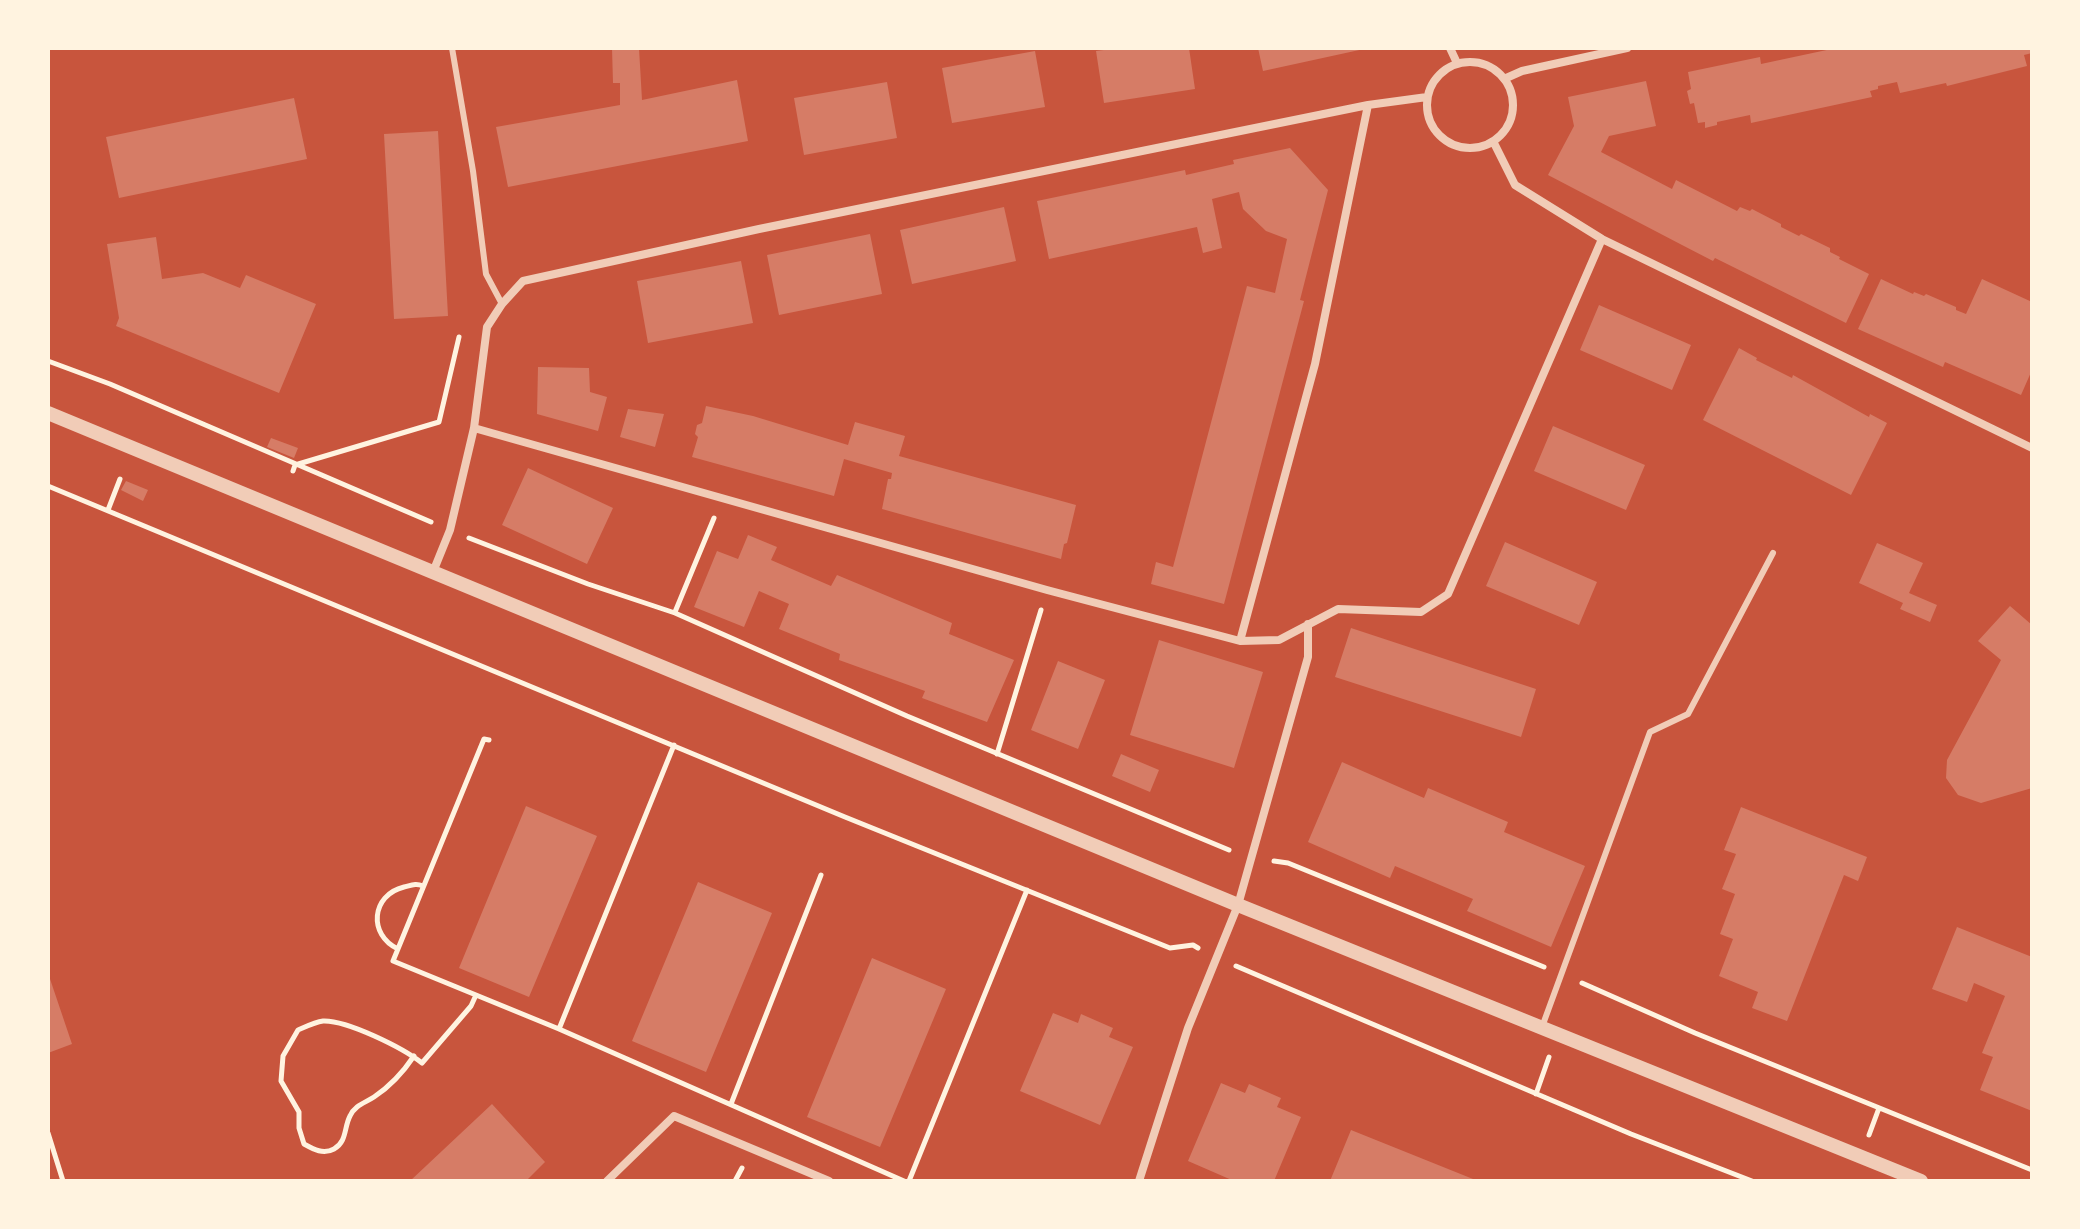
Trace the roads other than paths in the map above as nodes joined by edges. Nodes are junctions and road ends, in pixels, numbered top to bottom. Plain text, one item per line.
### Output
1 (452, 48) edge
2 (1450, 48) edge
3 (1627, 48) edge
4 (1457, 63) junction
5 (1504, 79) junction
6 (1427, 97) junction
7 (1368, 105) junction
8 (1493, 141) junction
9 (1602, 239) junction
10 (502, 304) junction
11 (48, 413) edge
12 (474, 428) junction
13 (2032, 448) edge
14 (1773, 553) dead end
15 (433, 572) junction
16 (1308, 624) junction
17 (1240, 641) junction
18 (1238, 905) junction
19 (1542, 1027) junction
20 (607, 1181) edge
21 (829, 1181) edge
22 (1139, 1181) edge
23 (1921, 1181) edge

1 - 10 lane
2 - 4 street
3 - 5 street
4 - 5 street
4 - 6 street
5 - 8 street
6 - 7 street
6 - 8 street
7 - 10 street
7 - 17 street
8 - 9 street
9 - 13 street
9 - 16 street
10 - 12 street
11 - 15 street
12 - 15 street
12 - 17 street
14 - 19 lane
15 - 18 street
16 - 17 street
16 - 18 street
18 - 19 street
18 - 22 street
19 - 23 street
20 - 21 street

